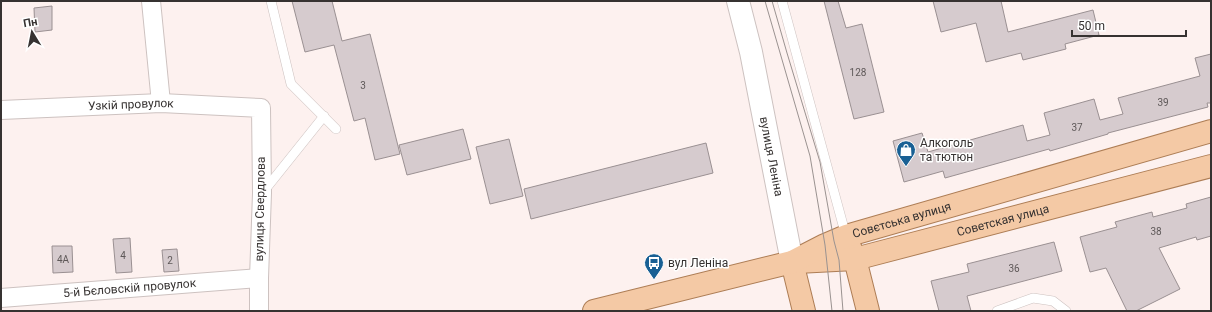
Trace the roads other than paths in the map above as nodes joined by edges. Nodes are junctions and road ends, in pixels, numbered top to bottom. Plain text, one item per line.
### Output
1 (151, 1) edge
2 (270, 1) edge
3 (738, 1) edge
4 (782, 1) edge
5 (161, 103) junction
6 (261, 108) joint
7 (1, 110) edge
8 (324, 116) junction
9 (336, 129) dead end
10 (1211, 131) edge
11 (1211, 166) edge
12 (262, 193) junction
13 (846, 236) junction
14 (855, 259) junction
15 (792, 262) junction
16 (259, 278) junction
17 (1, 298) edge
18 (259, 311) edge
19 (594, 311) edge
20 (804, 311) edge
21 (868, 311) edge
22 (997, 311) edge
23 (1066, 311) edge

1 - 5 street
2 - 8 lane
3 - 15 street, вулиця Леніна
4 - 13 lane
5 - 6 street, Узкій провулок
5 - 7 street, Узкій провулок
6 - 12 street, вулиця Свердлова
8 - 9 lane
8 - 12 lane
10 - 13 main road, Совєтська вулиця
11 - 14 main road, Советская улица
12 - 16 street, вулиця Свердлова
13 - 14 main road
13 - 15 main road, Совєтська вулиця
14 - 15 main road, Советская улица
14 - 21 main road
15 - 19 main road, Совєтська вулиця
15 - 20 main road, вулиця Леніна
16 - 17 street, 5-й Бєловскій провулок
16 - 18 street, вулиця Свердлова
22 - 23 lane

